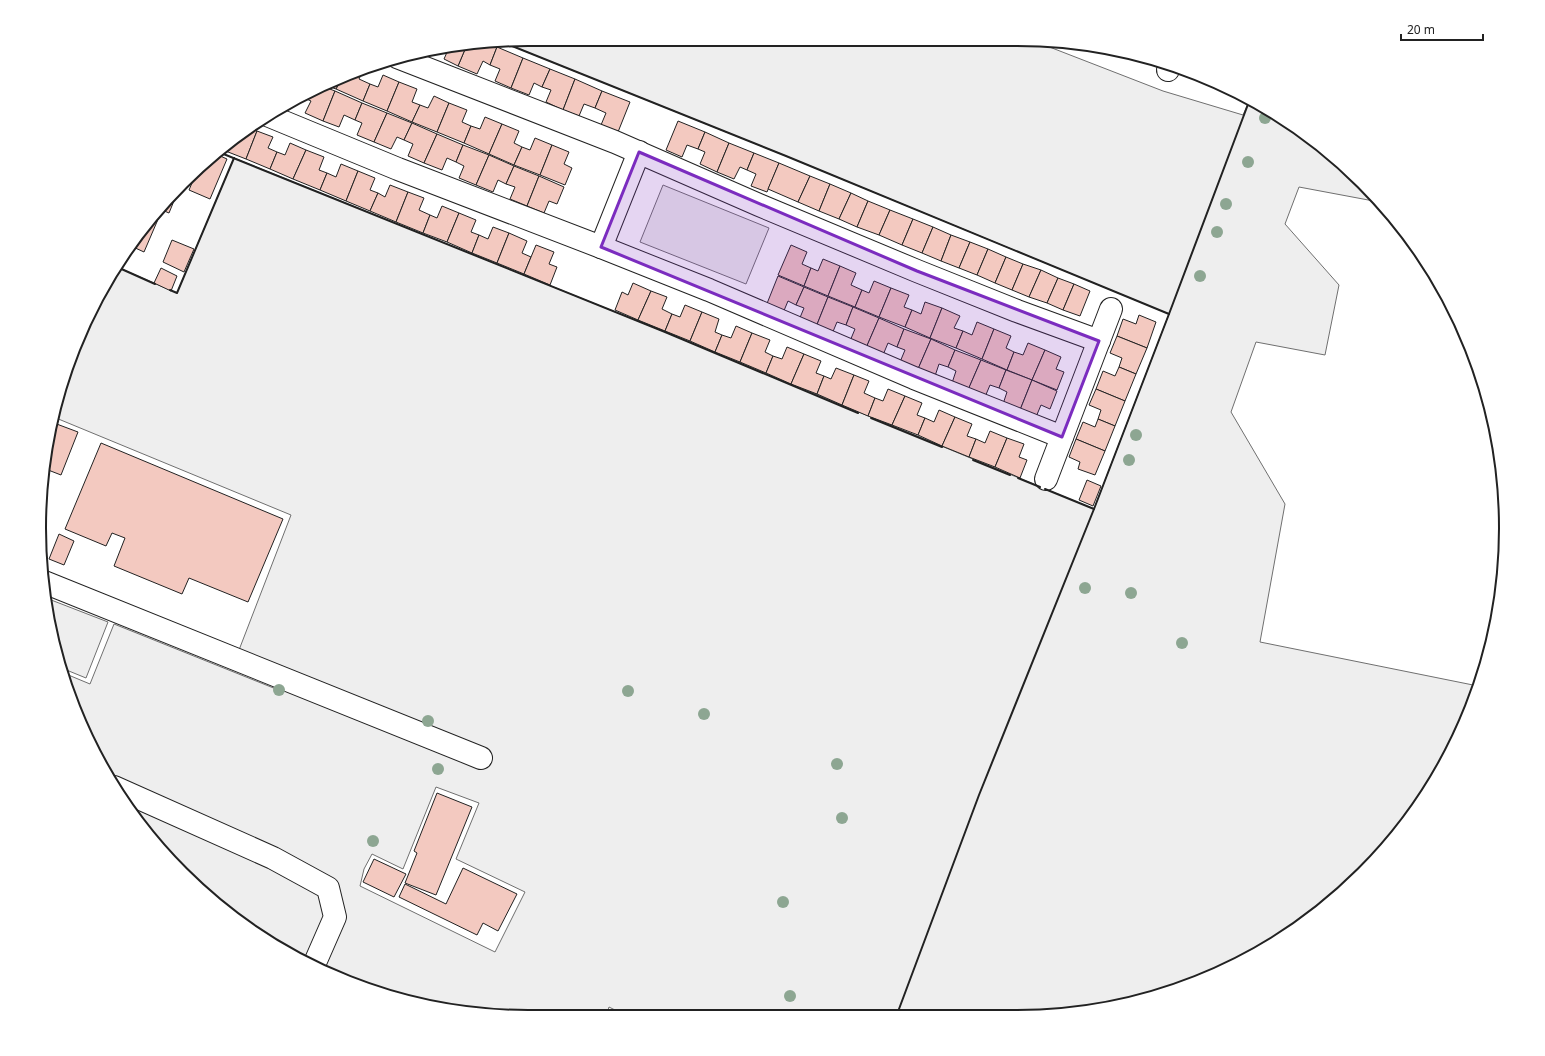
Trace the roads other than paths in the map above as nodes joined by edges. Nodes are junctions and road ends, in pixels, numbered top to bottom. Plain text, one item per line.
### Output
1 (407, 61) edge
2 (275, 118) edge
3 (639, 152) junction
4 (601, 247) junction
5 (1111, 309) dead end
6 (1099, 341) junction
7 (1062, 437) junction
8 (1046, 479) dead end
9 (49, 584) edge
10 (480, 758) dead end
11 (124, 792) edge
12 (316, 960) edge

1 - 3 street
2 - 4 street
3 - 4 street
3 - 6 street
4 - 7 street
5 - 6 street
6 - 7 street
7 - 8 street
9 - 10 street
11 - 12 street

